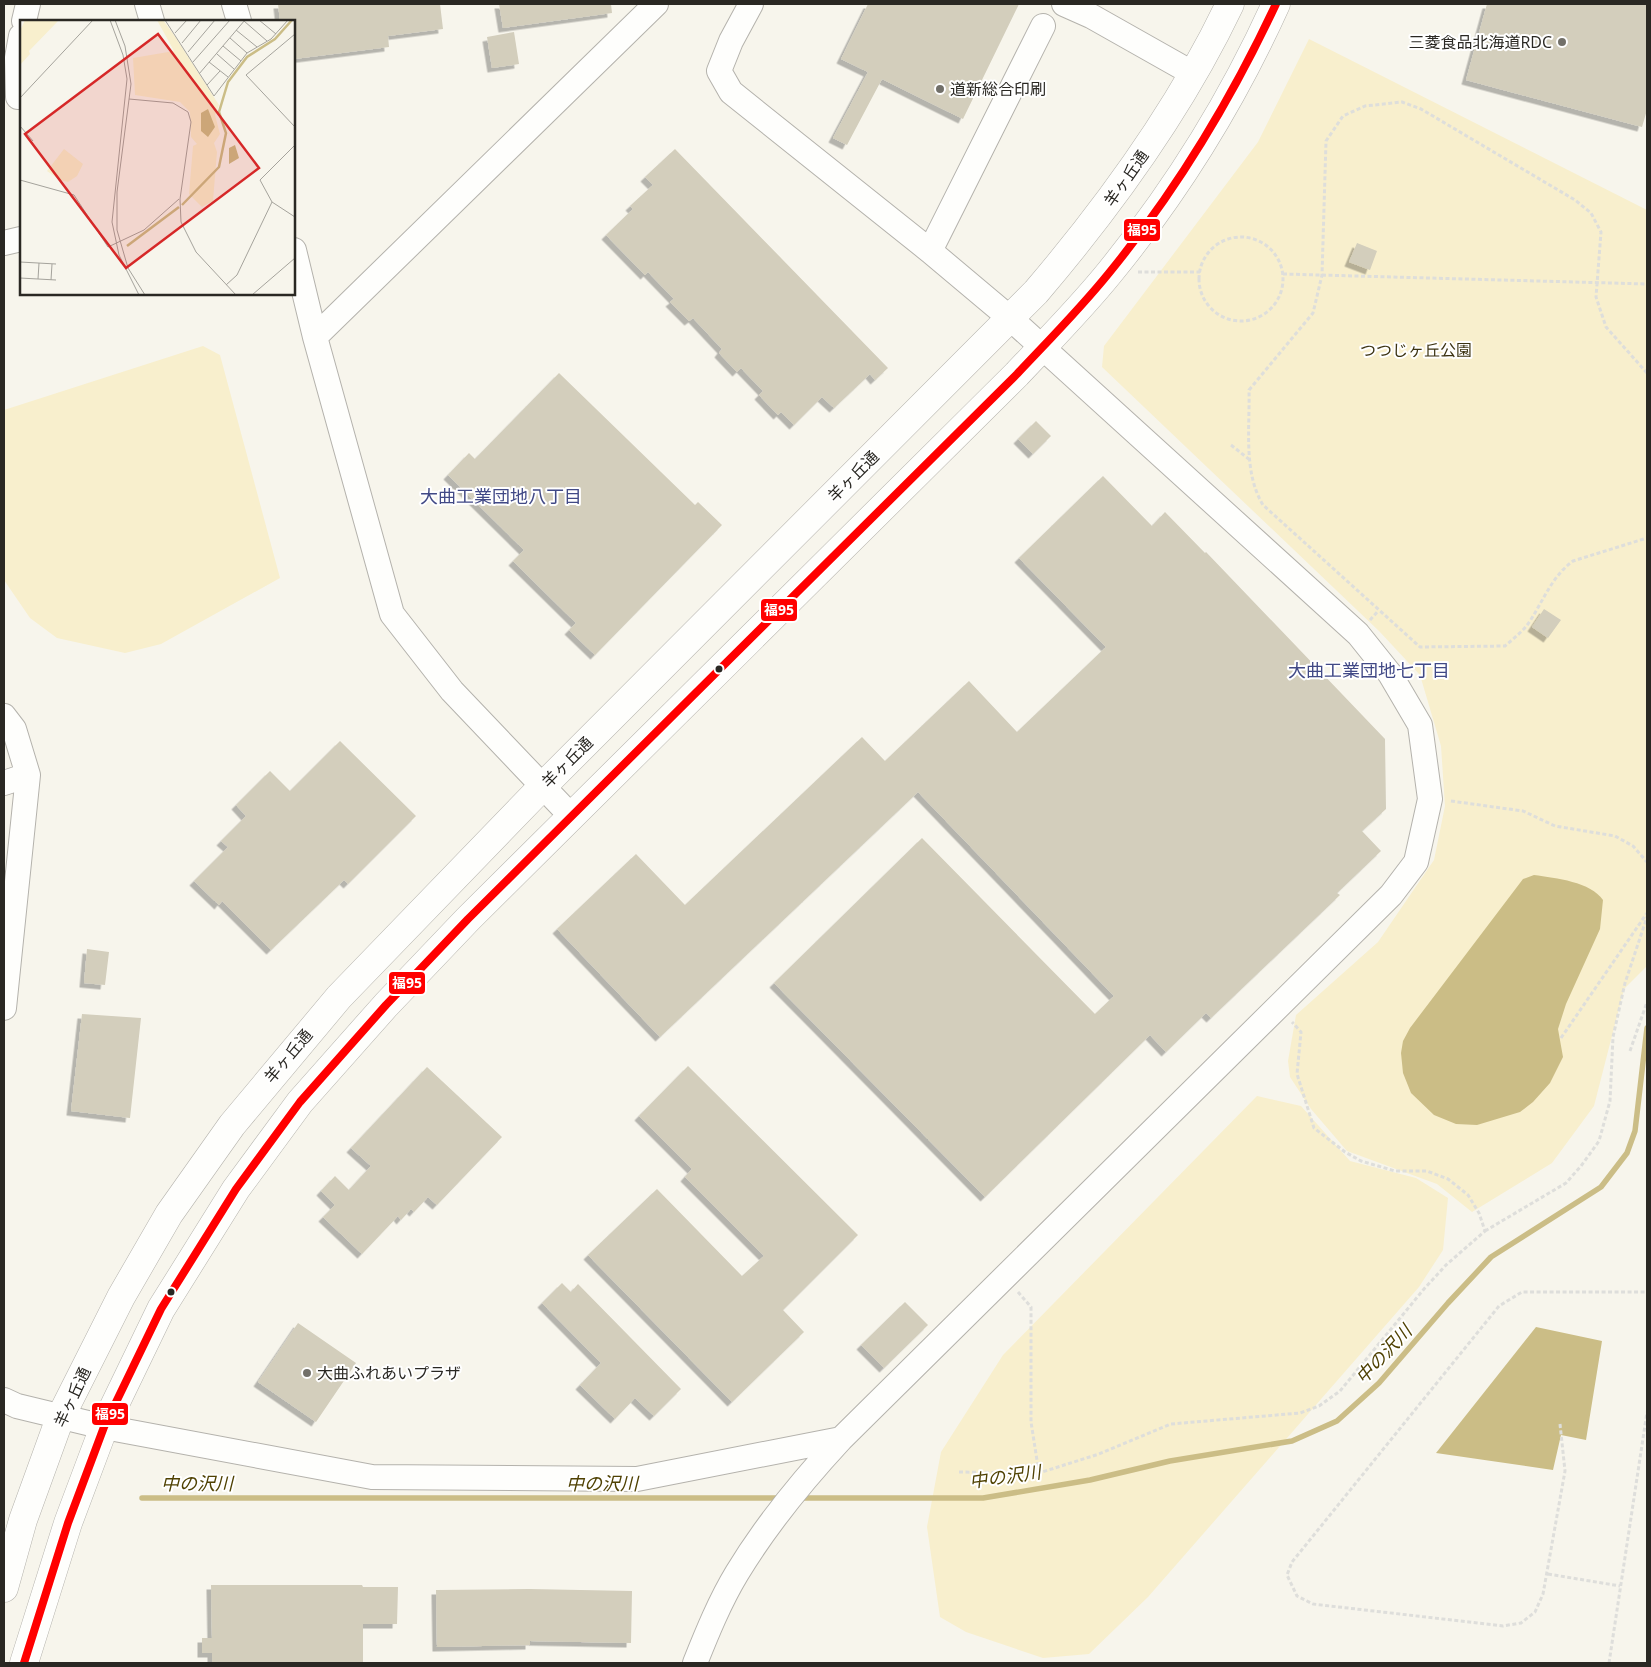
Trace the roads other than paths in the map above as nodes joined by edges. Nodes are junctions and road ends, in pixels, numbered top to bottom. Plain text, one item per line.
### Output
1 (28, 4) edge
2 (148, 4) edge
3 (234, 4) edge
4 (656, 4) edge
5 (751, 4) edge
6 (1064, 4) edge
7 (1230, 4) edge
8 (1276, 4) edge
9 (1093, 10) edge
10 (24, 20) edge
11 (152, 20) edge
12 (238, 20) edge
13 (1043, 26) dead end
14 (20, 42) edge
15 (1192, 73) junction
16 (18, 98) dead end
17 (20, 239) edge
18 (4, 243) edge
19 (930, 250) junction
20 (295, 254) edge
21 (1011, 319) junction
22 (315, 337) junction
23 (1043, 347) junction
24 (4, 716) edge
25 (28, 775) junction
26 (4, 783) edge
27 (543, 786) junction
28 (572, 817) junction
29 (4, 1008) edge
30 (4, 1400) edge
31 (60, 1418) junction
32 (104, 1427) junction
33 (841, 1439) junction
34 (4, 1588) edge
35 (24, 1663) edge
36 (695, 1663) edge

1 - 10 street
2 - 11 street
3 - 12 street
4 - 22 street
5 - 19 street
6 - 9 street
7 - 15 main road, 羊ヶ丘通
8 - 23 main road
9 - 15 street
13 - 19 street
14 - 16 street
15 - 21 main road, 羊ヶ丘通
17 - 18 street
19 - 21 street
20 - 22 street
21 - 23 street
21 - 27 main road, 羊ヶ丘通
22 - 27 street
23 - 28 main road
23 - 33 street
24 - 25 street
25 - 26 street
25 - 29 street
27 - 28 street
27 - 31 main road, 羊ヶ丘通
28 - 32 main road
30 - 31 street
31 - 32 street
31 - 34 main road, 羊ヶ丘通
32 - 33 street
32 - 35 main road
33 - 36 street

